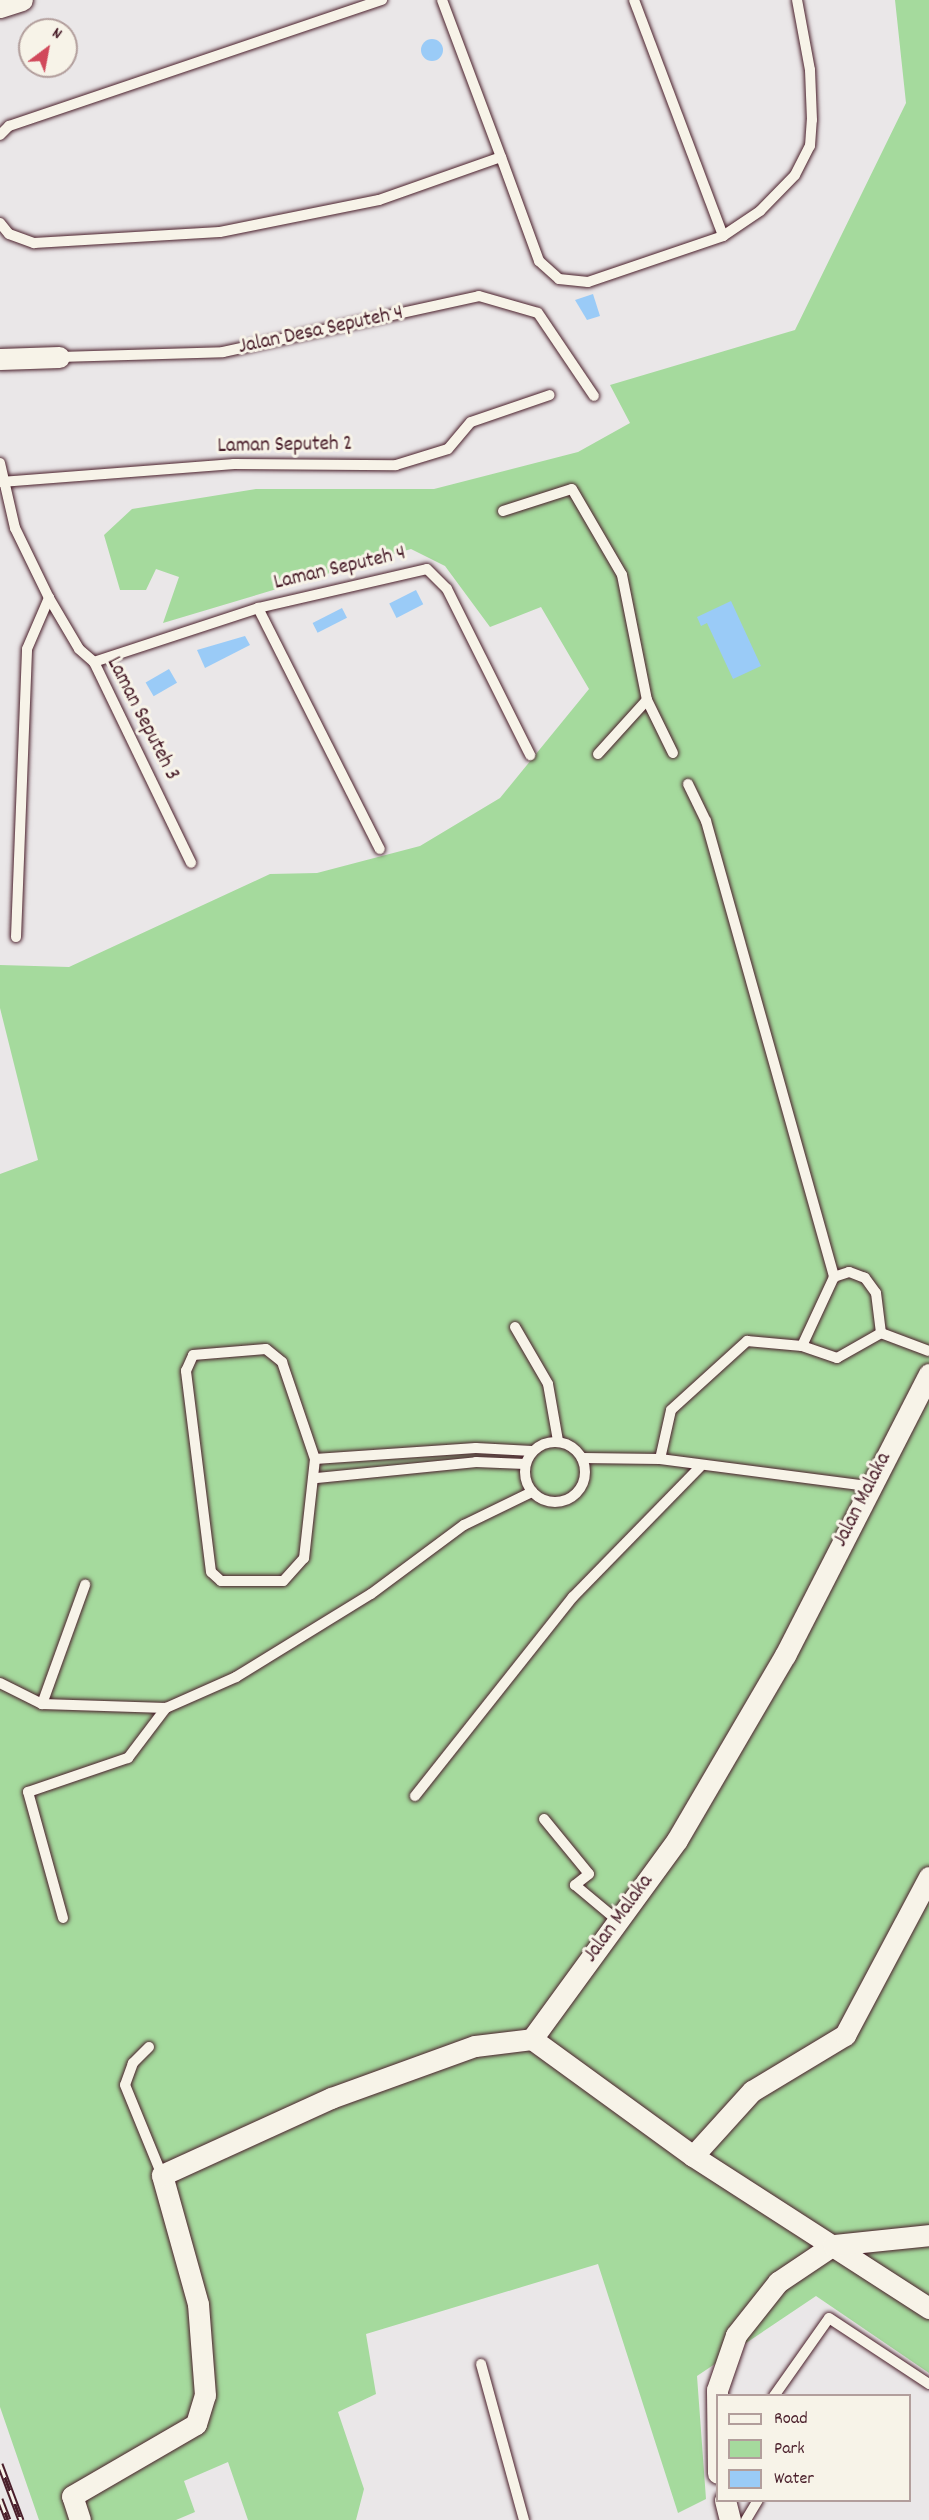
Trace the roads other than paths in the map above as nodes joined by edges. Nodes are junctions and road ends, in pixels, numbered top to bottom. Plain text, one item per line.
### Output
1 (22, 0) edge
2 (382, 0) edge
3 (442, 0) edge
4 (634, 0) edge
5 (796, 0) edge
6 (0, 7) edge
7 (0, 135) edge
8 (501, 157) junction
9 (0, 223) edge
10 (723, 236) junction
11 (59, 357) joint
12 (0, 358) edge
13 (550, 395) dead end
14 (594, 396) dead end
15 (0, 464) edge
16 (1, 482) edge
17 (503, 510) dead end
18 (49, 598) junction
19 (258, 608) junction
20 (94, 662) junction
21 (646, 700) junction
22 (673, 753) dead end
23 (598, 754) dead end
24 (530, 755) dead end
25 (688, 784) dead end
26 (380, 849) dead end
27 (191, 863) dead end
28 (16, 937) dead end
29 (834, 1277) junction
30 (515, 1327) dead end
31 (881, 1333) junction
32 (802, 1346) junction
33 (929, 1351) edge
34 (929, 1374) edge
35 (558, 1441) junction
36 (532, 1451) junction
37 (582, 1458) junction
38 (315, 1459) junction
39 (660, 1460) junction
40 (525, 1464) junction
41 (700, 1467) junction
42 (317, 1478) junction
43 (869, 1486) junction
44 (532, 1492) junction
45 (85, 1586) dead end
46 (0, 1683) edge
47 (42, 1704) junction
48 (166, 1708) junction
49 (415, 1796) dead end
50 (544, 1820) dead end
51 (929, 1877) edge
52 (63, 1918) dead end
53 (618, 1921) junction
54 (532, 2039) junction
55 (149, 2047) dead end
56 (693, 2156) junction
57 (162, 2175) junction
58 (929, 2235) edge
59 (833, 2245) junction
60 (929, 2308) edge
61 (481, 2364) dead end
62 (929, 2384) edge
63 (717, 2394) edge
64 (775, 2394) edge
65 (726, 2502) edge
66 (757, 2502) edge
67 (80, 2520) edge
68 (524, 2520) edge
69 (730, 2520) edge
70 (746, 2520) edge

1 - 6 street
2 - 7 lane
3 - 8 lane
4 - 10 lane
5 - 10 lane
8 - 9 lane
8 - 10 lane
11 - 12 street, Jalan Desa Seputeh 4
11 - 14 lane, Jalan Desa Seputeh 4
13 - 16 lane, Laman Seputeh 2
15 - 16 lane, Laman Seputeh 3
16 - 18 lane, Laman Seputeh 3
17 - 21 lane
18 - 20 lane, Laman Seputeh 3
18 - 28 lane
19 - 20 lane, Laman Seputeh 4
19 - 24 lane, Laman Seputeh 4
19 - 26 lane
20 - 27 lane, Laman Seputeh 3
21 - 22 lane
21 - 23 lane
25 - 29 lane
29 - 31 lane
29 - 32 lane
30 - 35 lane
31 - 32 lane
31 - 33 lane
32 - 39 lane
34 - 43 street, Jalan Malaka
35 - 36 lane
35 - 37 lane
36 - 38 lane
36 - 40 lane
37 - 39 lane
37 - 44 lane
38 - 42 lane
38 - 42 lane
39 - 41 lane
40 - 42 lane
40 - 44 lane
41 - 43 lane
41 - 49 lane
43 - 53 street, Jalan Malaka
44 - 48 lane
45 - 47 lane
46 - 47 lane
47 - 48 lane
48 - 52 lane
50 - 53 lane
51 - 56 street
53 - 54 street, Jalan Malaka
54 - 56 street
54 - 57 street
55 - 57 lane
56 - 59 street
57 - 67 street
58 - 59 street
59 - 60 street
59 - 63 street
61 - 68 lane
62 - 64 lane
65 - 69 street
66 - 70 lane

